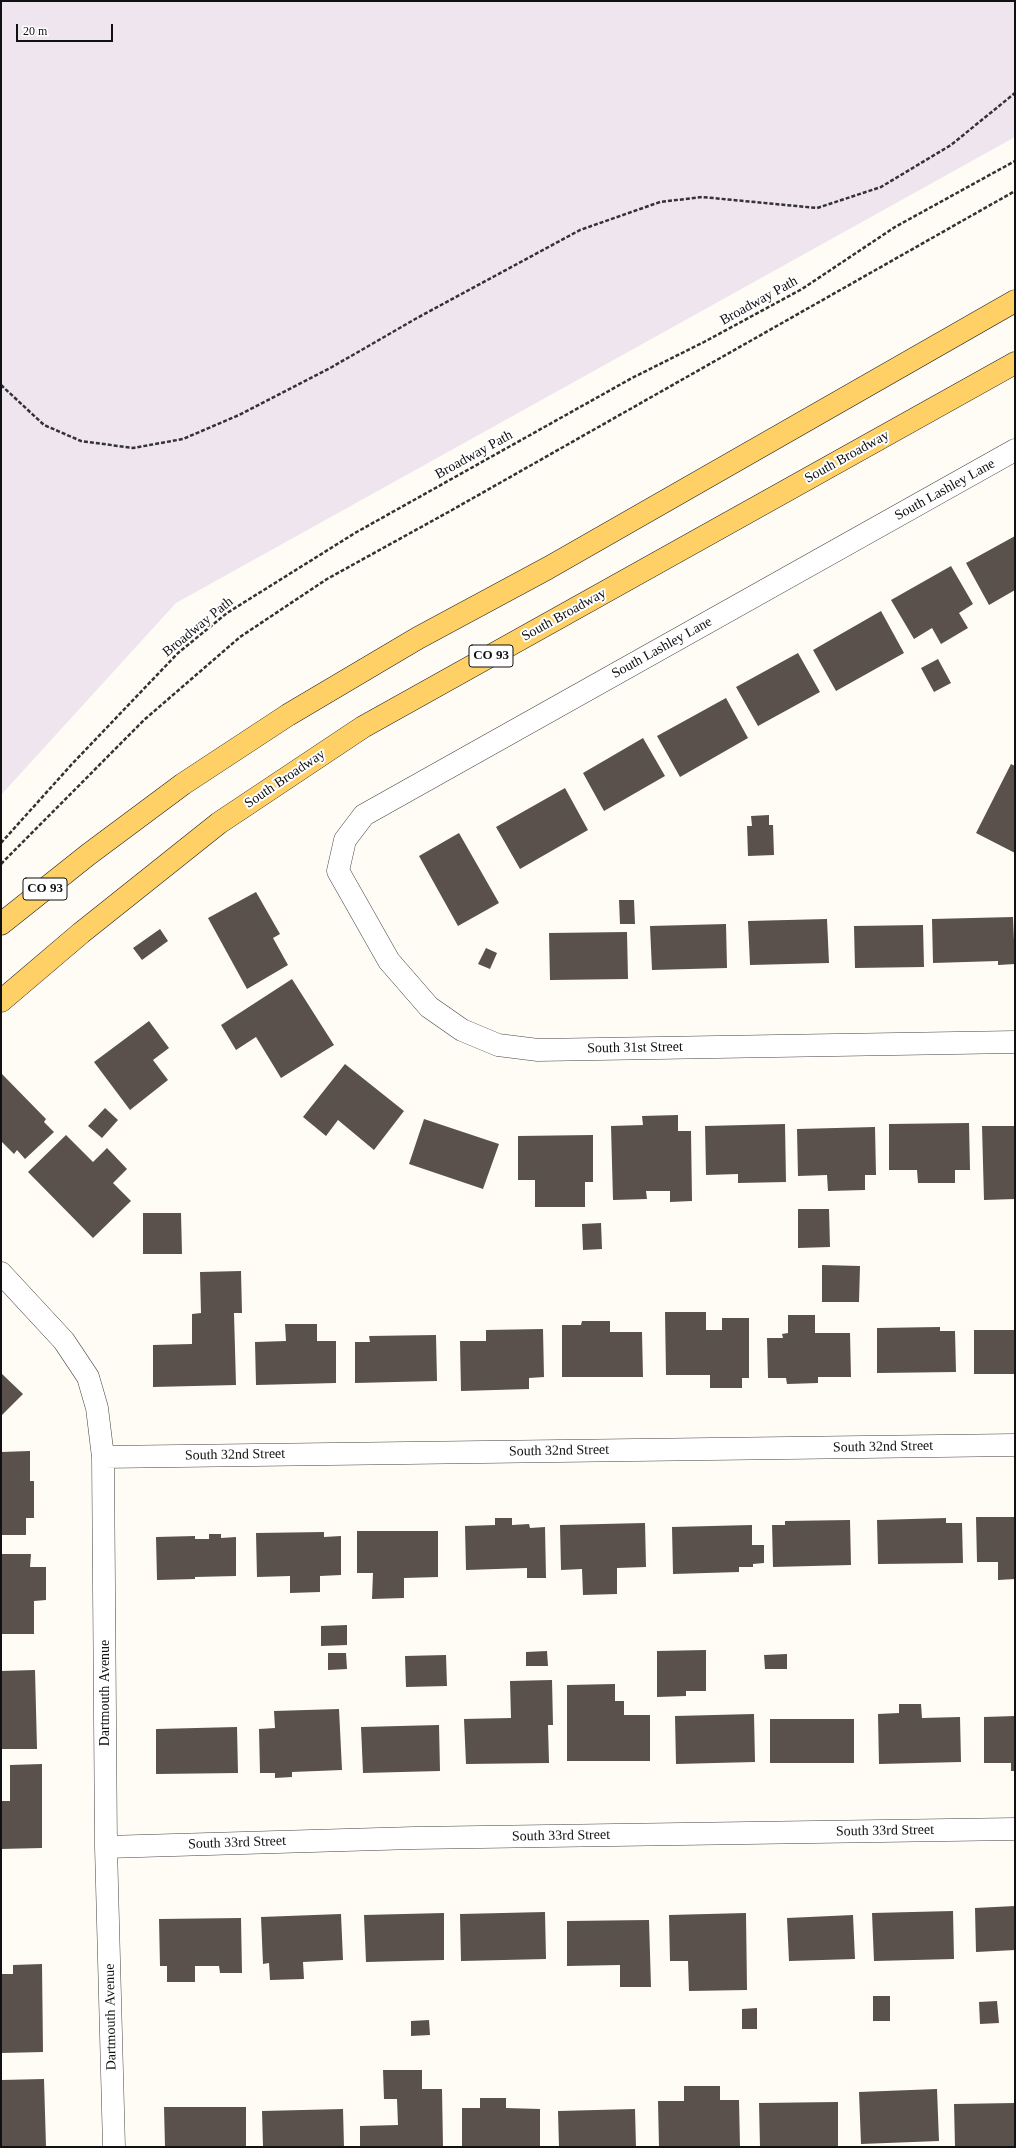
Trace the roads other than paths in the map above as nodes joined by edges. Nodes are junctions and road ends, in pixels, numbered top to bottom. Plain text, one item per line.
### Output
1 (1015, 301) edge
2 (1015, 363) edge
3 (1015, 450) edge
4 (338, 871) joint
5 (1, 924) edge
6 (1, 1001) edge
7 (1015, 1042) edge
8 (1, 1272) edge
9 (1015, 1445) edge
10 (103, 1457) junction
11 (1015, 1829) edge
12 (106, 1847) junction
13 (114, 2147) edge

1 - 5 main road, CO 93
2 - 6 main road, South Broadway / CO 93
3 - 4 street, South Lashley Lane
4 - 7 street, South 31st Street
8 - 10 street, Dartmouth Avenue
9 - 10 street, South 32nd Street
10 - 12 street, Dartmouth Avenue
11 - 12 street, South 33rd Street
12 - 13 street, Dartmouth Avenue

